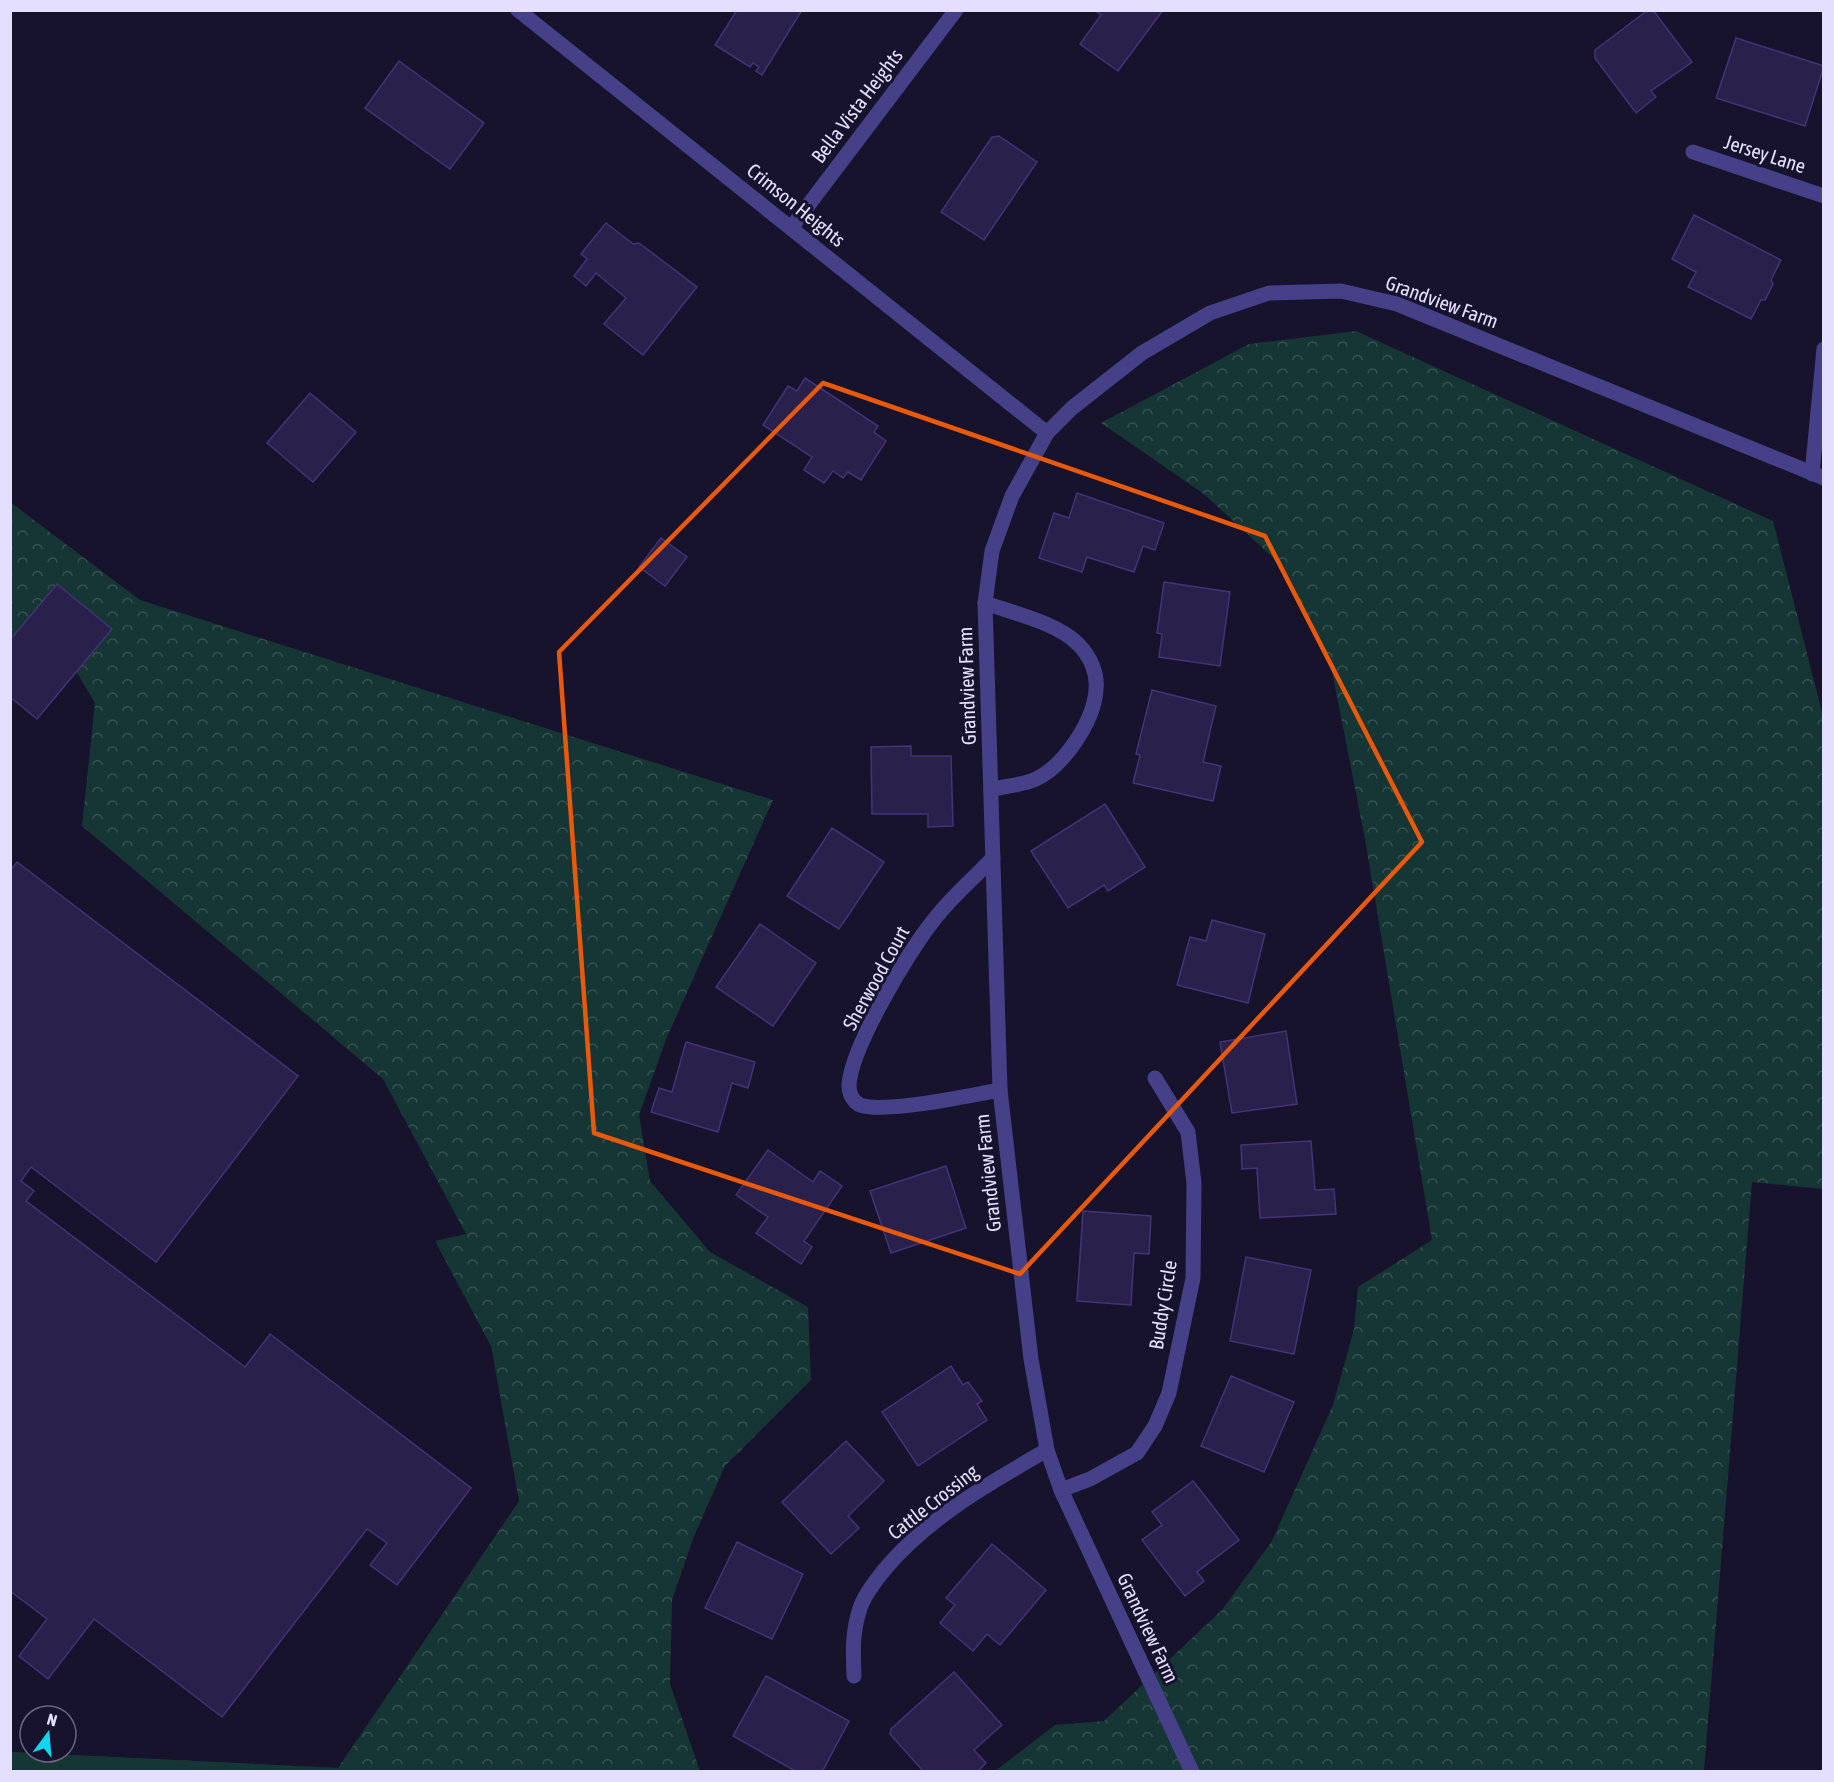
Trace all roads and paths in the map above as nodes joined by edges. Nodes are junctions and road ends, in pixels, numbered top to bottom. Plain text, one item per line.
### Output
1 (518, 10) edge
2 (956, 10) edge
3 (1693, 152) dead end
4 (1824, 196) edge
5 (791, 228) junction
6 (1824, 349) edge
7 (1047, 434) junction
8 (1818, 476) edge
9 (985, 603) junction
10 (991, 790) junction
11 (993, 858) junction
12 (1155, 1078) dead end
13 (1000, 1089) junction
14 (1047, 1450) junction
15 (1060, 1490) junction
16 (854, 1676) dead end
17 (1192, 1772) edge

1 - 5 street, Crimson Heights
2 - 5 street, Bella Vista Heights
3 - 4 street, Jersey Lane
5 - 7 street, Crimson Heights
6 - 8 street
7 - 8 street, Grandview Farm
7 - 9 street, Grandview Farm
9 - 10 street, Grandview Farm
9 - 10 street
10 - 11 street, Grandview Farm
11 - 13 street, Grandview Farm
11 - 13 street, Sherwood Court
12 - 15 street, Buddy Circle
13 - 14 street, Grandview Farm
14 - 15 street, Grandview Farm
14 - 16 street, Cattle Crossing
15 - 17 street, Grandview Farm

